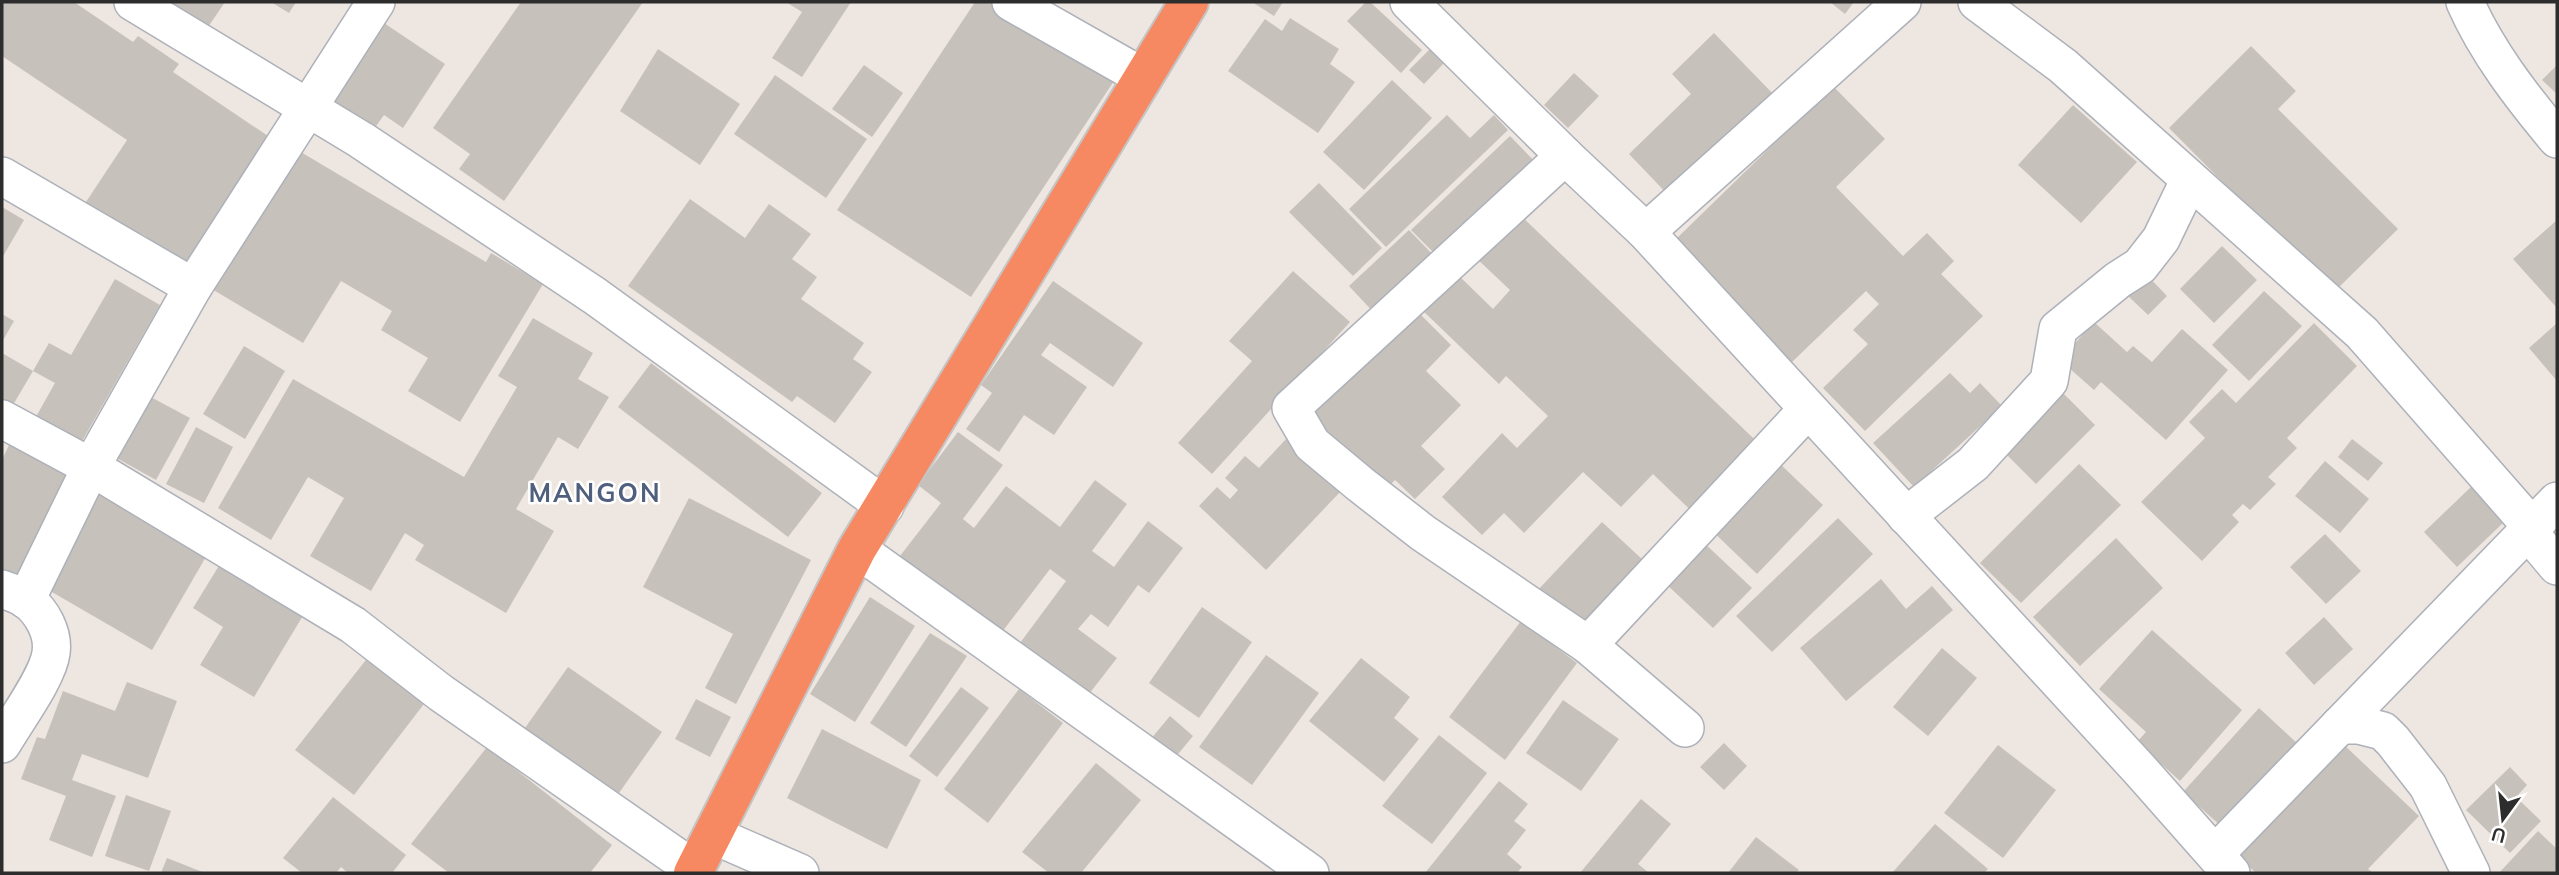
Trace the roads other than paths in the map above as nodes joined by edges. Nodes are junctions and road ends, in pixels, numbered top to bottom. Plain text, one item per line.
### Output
1 (133, 2) edge
2 (376, 2) edge
3 (1011, 2) edge
4 (1189, 2) edge
5 (1409, 2) edge
6 (1902, 2) edge
7 (1978, 2) edge
8 (2465, 2) edge
9 (1143, 77) junction
10 (307, 108) junction
11 (2557, 139) edge
12 (1564, 156) junction
13 (2, 176) edge
14 (2189, 181) junction
15 (1646, 232) junction
16 (193, 287) junction
17 (1808, 409) junction
18 (2, 419) edge
19 (91, 467) junction
20 (2557, 501) edge
21 (885, 506) junction
22 (1906, 516) junction
23 (2532, 527) junction
24 (857, 549) junction
25 (2557, 566) edge
26 (14, 594) edge
27 (1588, 645) junction
28 (2340, 725) junction
29 (1685, 727) dead end
30 (2, 744) edge
31 (713, 835) junction
32 (2223, 864) edge
33 (694, 872) edge
34 (800, 873) edge
35 (1310, 873) edge
36 (2471, 873) edge

1 - 10 street
2 - 10 street
3 - 9 street
4 - 9 highway
5 - 12 street
6 - 15 street
7 - 14 street
8 - 11 street
9 - 21 highway
10 - 16 street
10 - 21 street
12 - 15 street
12 - 27 street
13 - 16 street
14 - 22 street
14 - 23 street
15 - 17 street
16 - 19 street
17 - 22 street
17 - 27 street
18 - 19 street
19 - 26 street
19 - 33 street
20 - 23 street
21 - 24 highway
22 - 32 street
23 - 25 street
23 - 28 street
24 - 31 highway
24 - 35 street
26 - 30 street
27 - 29 street
28 - 32 street
28 - 36 street
31 - 33 highway
31 - 34 street

